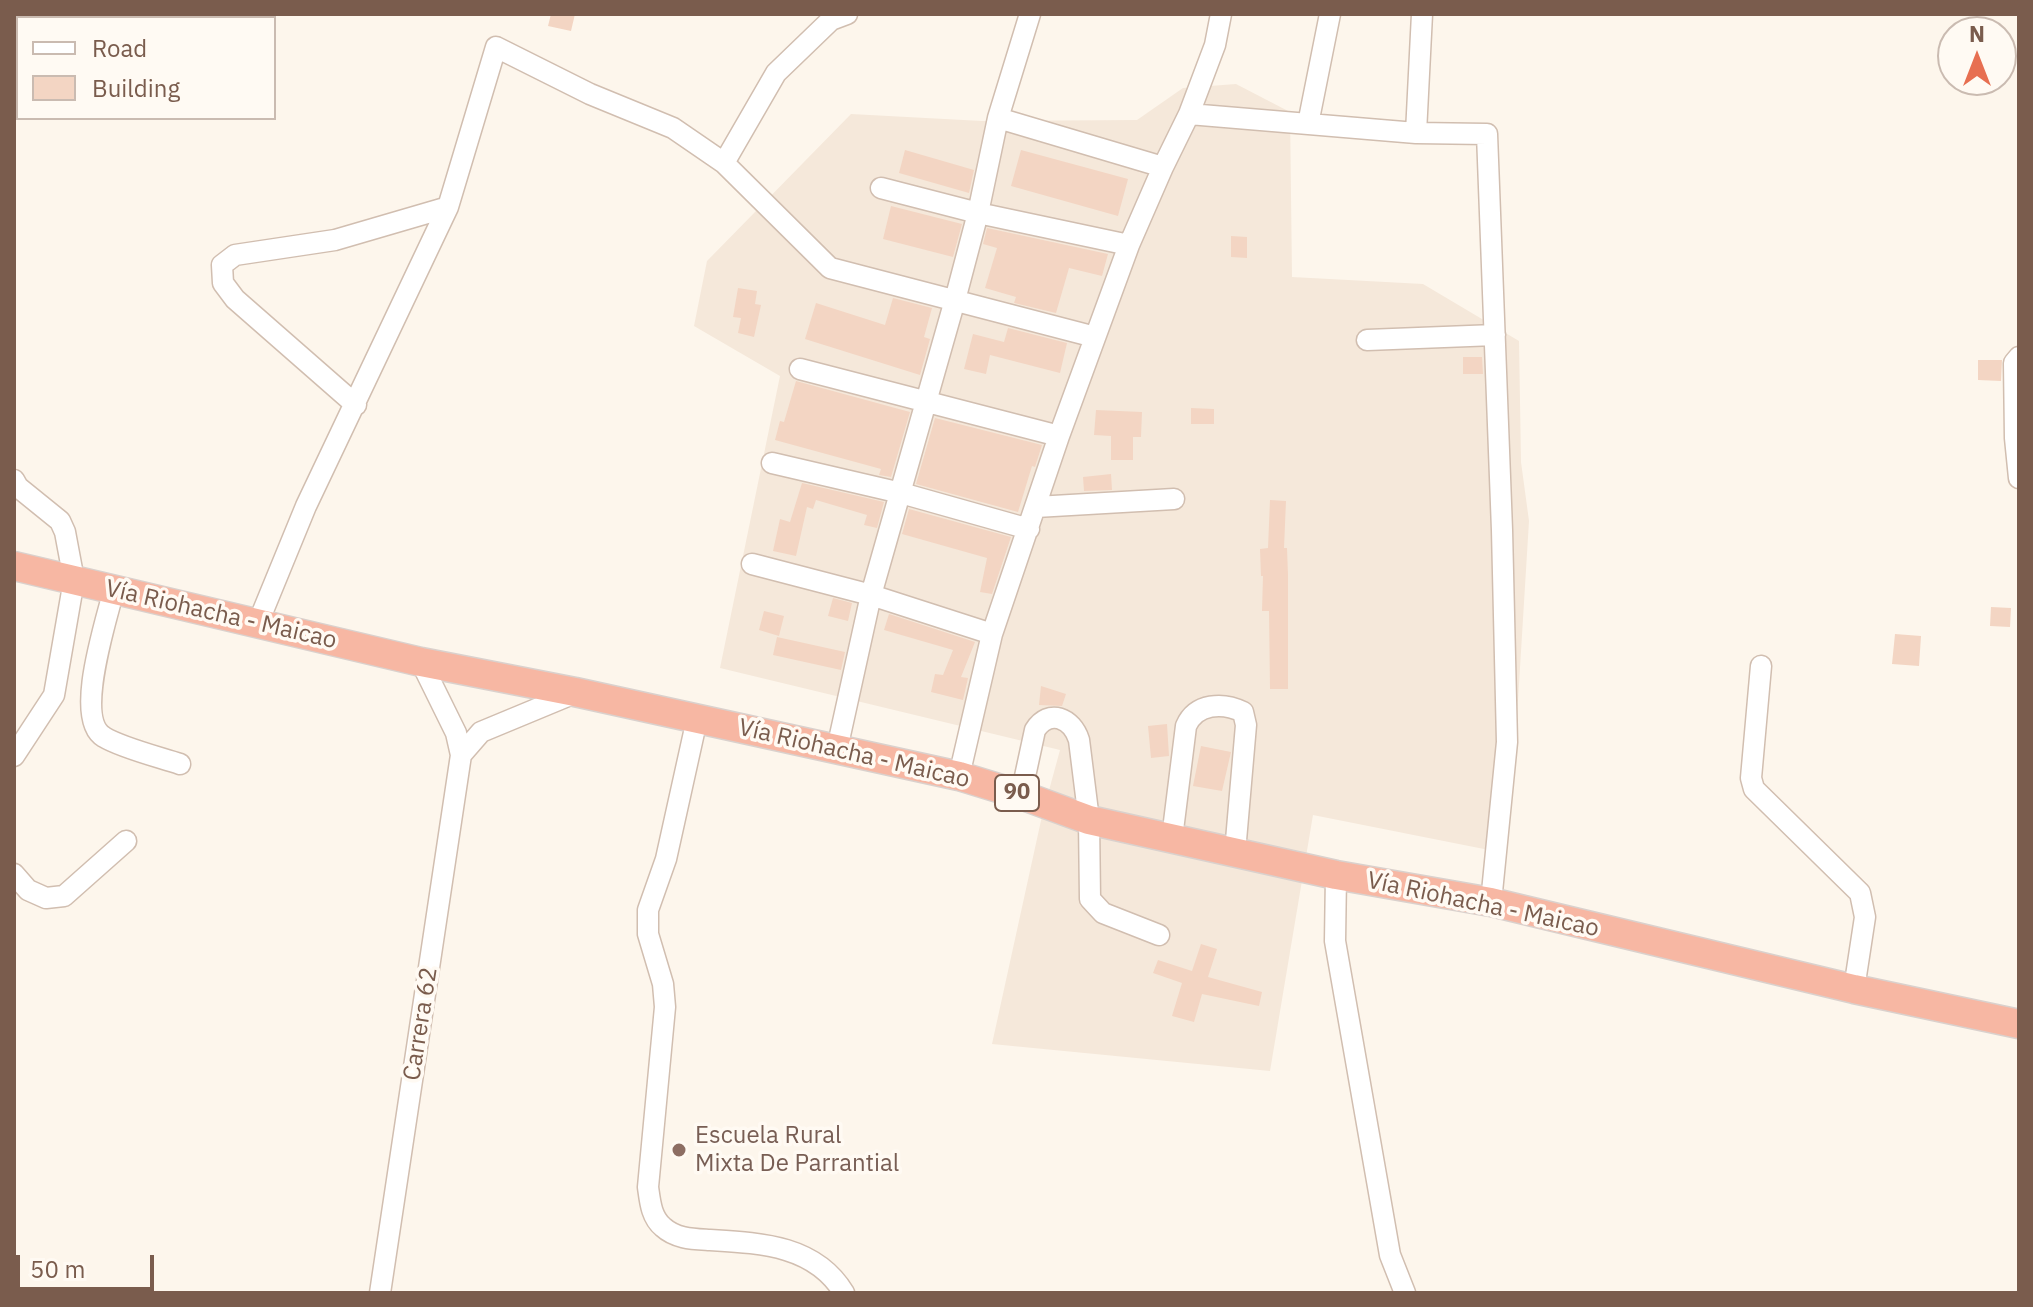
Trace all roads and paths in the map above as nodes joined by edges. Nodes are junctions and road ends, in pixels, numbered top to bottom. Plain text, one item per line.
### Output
1 (847, 14) edge
2 (1030, 14) edge
3 (1221, 14) edge
4 (1330, 14) edge
5 (1422, 14) edge
6 (1189, 114) junction
7 (998, 118) junction
8 (1308, 124) junction
9 (1416, 133) junction
10 (724, 163) junction
11 (1163, 167) junction
12 (881, 188) dead end
13 (448, 207) junction
14 (978, 213) junction
15 (1129, 245) junction
16 (955, 300) junction
17 (1495, 335) junction
18 (1095, 337) junction
19 (1367, 340) dead end
20 (2019, 357) edge
21 (800, 369) dead end
22 (925, 402) junction
23 (356, 405) junction
24 (1059, 436) junction
25 (772, 463) dead end
26 (2019, 478) edge
27 (14, 480) edge
28 (901, 493) junction
29 (1174, 499) dead end
30 (1036, 507) junction
31 (1029, 529) junction
32 (752, 564) dead end
33 (14, 566) edge
34 (74, 580) junction
35 (114, 589) junction
36 (871, 595) junction
37 (258, 623) junction
38 (992, 634) junction
39 (421, 662) junction
40 (1761, 666) dead end
41 (575, 692) junction
42 (54, 695) junction
43 (89, 703) junction
44 (697, 719) junction
45 (837, 749) junction
46 (461, 755) junction
47 (14, 756) edge
48 (180, 764) dead end
49 (959, 776) junction
50 (1021, 795) junction
51 (1089, 820) junction
52 (1172, 838) junction
53 (126, 841) dead end
54 (1235, 852) junction
55 (14, 874) edge
56 (1336, 875) junction
57 (1491, 902) junction
58 (1159, 935) dead end
59 (1854, 989) junction
60 (2019, 1024) edge
61 (380, 1293) edge
62 (844, 1293) edge
63 (1405, 1293) edge

1 - 10 street
2 - 7 street
3 - 6 street
4 - 8 street
5 - 9 street
6 - 8 street
6 - 11 street
7 - 11 street
7 - 14 street
8 - 9 street
9 - 17 street
10 - 13 street
10 - 16 street
11 - 15 street
12 - 14 street
13 - 23 street
13 - 23 street
14 - 15 street
14 - 16 street
15 - 18 street
16 - 18 street
16 - 22 street
17 - 19 street
17 - 57 street
18 - 24 street
20 - 26 street
21 - 22 street
22 - 24 street
22 - 28 street
23 - 37 street
24 - 30 street
25 - 28 street
27 - 34 street
28 - 31 street
28 - 36 street
29 - 30 street
30 - 31 street
31 - 38 street
32 - 36 street
33 - 34 highway, Vía Riohacha - Maicao / 90
34 - 35 highway, Vía Riohacha - Maicao / 90
34 - 42 street
35 - 37 highway, Vía Riohacha - Maicao / 90
35 - 43 street
36 - 38 street
36 - 45 street
37 - 39 highway, Vía Riohacha - Maicao / 90
38 - 49 street
39 - 41 highway, Vía Riohacha - Maicao / 90
39 - 46 street, Carrera 62
40 - 59 street
41 - 44 highway, Vía Riohacha - Maicao / 90
41 - 46 street
42 - 43 street
42 - 47 street
43 - 48 street
44 - 45 highway, Vía Riohacha - Maicao / 90
44 - 62 street
45 - 49 highway, Vía Riohacha - Maicao / 90
46 - 61 street, Carrera 62
49 - 50 highway, Vía Riohacha - Maicao / 90
50 - 51 highway, Vía Riohacha - Maicao / 90
50 - 51 street
51 - 52 highway, Vía Riohacha - Maicao / 90
51 - 58 street
52 - 54 highway, Vía Riohacha - Maicao / 90
52 - 54 street
53 - 55 street
54 - 56 highway, Vía Riohacha - Maicao / 90
56 - 57 highway, Vía Riohacha - Maicao / 90
56 - 63 street
57 - 59 highway, Vía Riohacha - Maicao / 90
59 - 60 highway, Vía Riohacha - Maicao / 90

